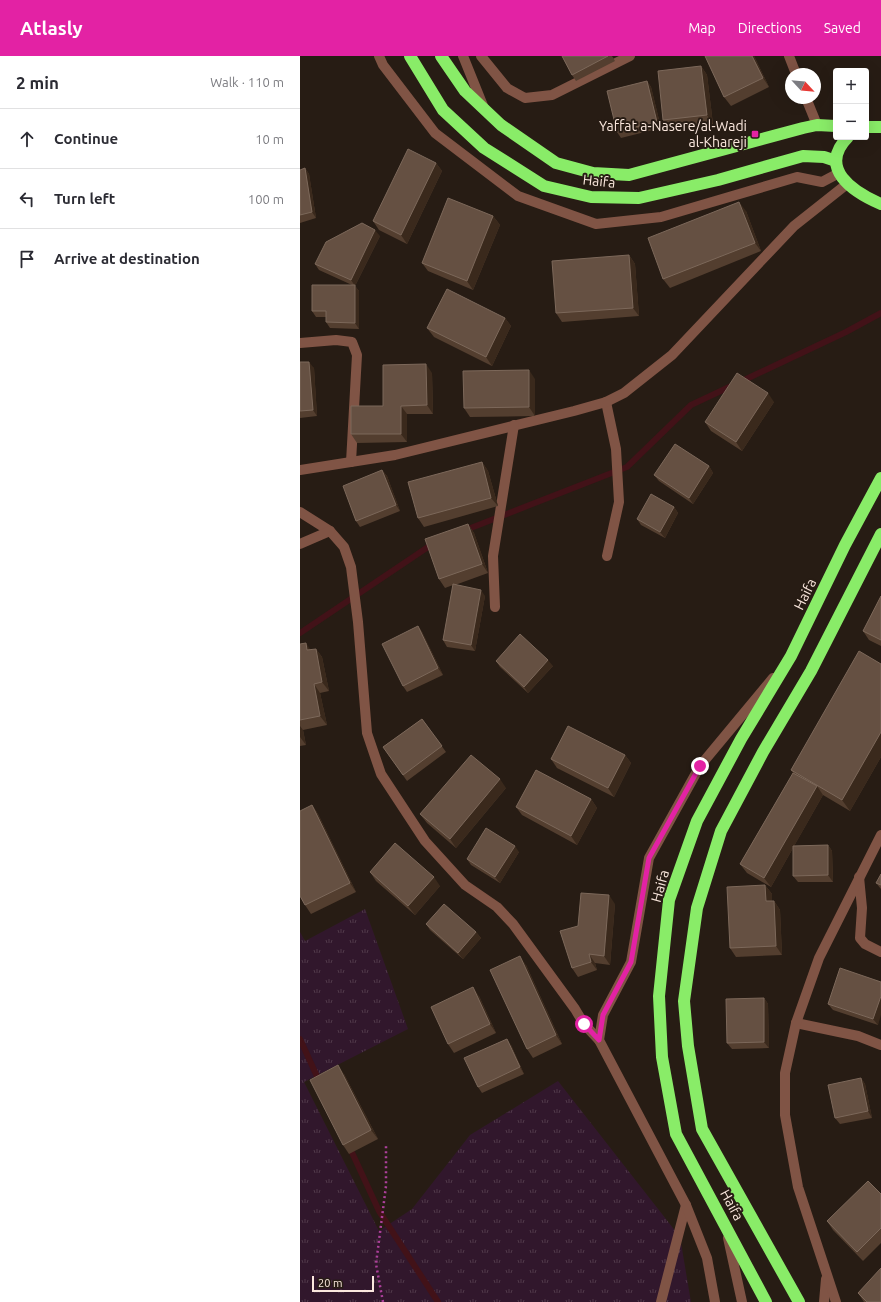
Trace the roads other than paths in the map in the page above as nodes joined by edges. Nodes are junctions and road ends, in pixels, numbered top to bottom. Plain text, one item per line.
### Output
1 (379, 56) edge
2 (410, 56) edge
3 (441, 56) edge
4 (463, 56) edge
5 (480, 56) edge
6 (630, 56) edge
7 (789, 56) edge
8 (794, 68) edge
9 (808, 104) edge
10 (484, 109) junction
11 (817, 125) junction
12 (833, 126) edge
13 (869, 127) edge
14 (881, 127) edge
15 (846, 140) edge
16 (836, 161) junction
17 (839, 173) junction
18 (847, 184) junction
19 (881, 204) edge
20 (300, 342) edge
21 (606, 402) junction
22 (514, 425) junction
23 (351, 462) junction
24 (300, 470) edge
25 (881, 478) edge
26 (300, 512) edge
27 (330, 531) junction
28 (881, 534) edge
29 (300, 544) edge
30 (607, 556) dead end
31 (495, 607) dead end
32 (791, 656) junction
33 (881, 835) edge
34 (859, 877) junction
35 (881, 952) edge
36 (796, 1023) junction
37 (599, 1040) junction
38 (881, 1045) edge
39 (686, 1205) junction
40 (725, 1224) junction
41 (827, 1275) junction
42 (661, 1302) edge
43 (715, 1302) edge
44 (742, 1302) edge
45 (766, 1302) edge
46 (799, 1302) edge
47 (824, 1302) edge
48 (836, 1302) edge

1 - 17 street
2 - 16 highway, Haifa
3 - 10 highway, Haifa
4 - 10 street
5 - 6 street
7 - 8 street
9 - 11 street
10 - 11 highway, Haifa
11 - 12 highway, Haifa
13 - 14 highway
15 - 16 highway
16 - 17 highway
17 - 18 highway
18 - 19 highway
18 - 21 street
20 - 23 street
21 - 22 street
21 - 30 street
22 - 23 street
22 - 31 street
23 - 24 street
25 - 32 highway, Haifa
26 - 27 street
27 - 29 street
27 - 37 street
28 - 46 highway, Haifa
32 - 37 street
32 - 40 highway, Haifa
33 - 34 street
34 - 35 street
34 - 36 street
36 - 38 street
36 - 41 street
37 - 39 street
39 - 42 street
39 - 43 street
40 - 44 street
40 - 45 highway, Haifa
41 - 47 street
41 - 48 street

